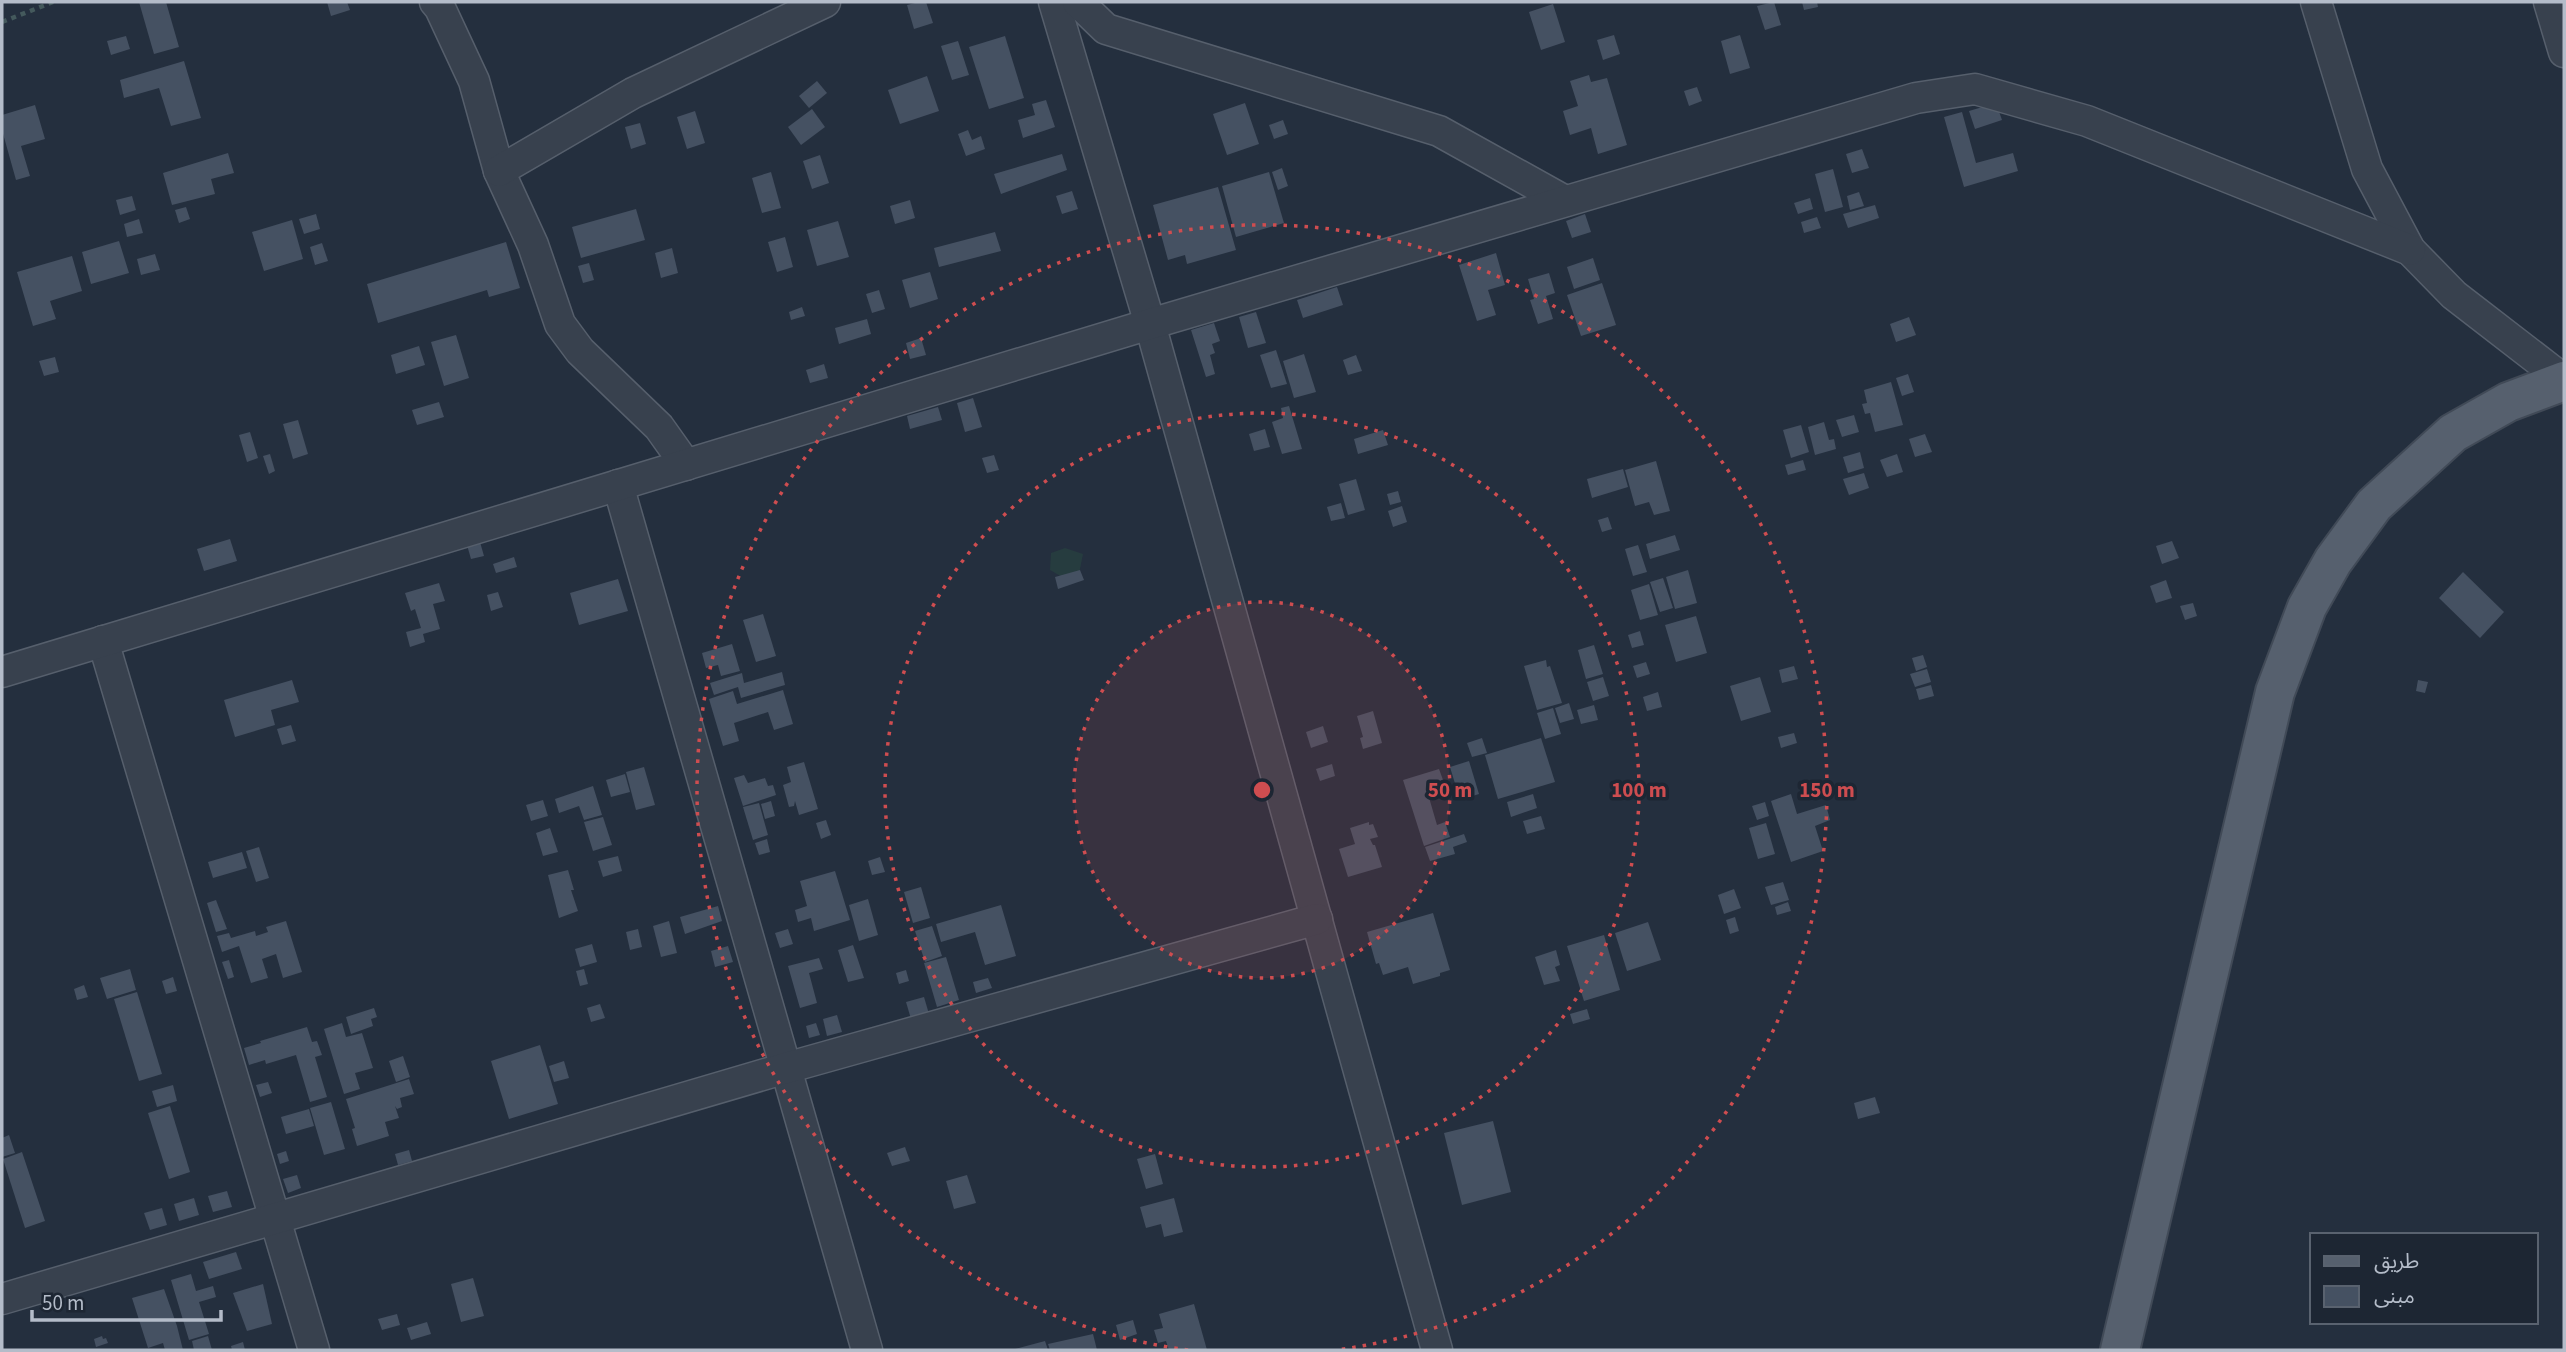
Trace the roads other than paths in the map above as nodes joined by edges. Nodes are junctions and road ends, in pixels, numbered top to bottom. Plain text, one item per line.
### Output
1 (435, 2) edge
2 (825, 2) edge
3 (1054, 2) edge
4 (1078, 2) edge
5 (2316, 2) edge
6 (2549, 2) edge
7 (2564, 52) edge
8 (499, 171) junction
9 (1565, 201) junction
10 (2410, 250) junction
11 (1150, 324) junction
12 (2564, 381) edge
13 (686, 464) junction
14 (618, 485) junction
15 (103, 640) junction
16 (2, 672) edge
17 (1317, 919) junction
18 (786, 1068) junction
19 (275, 1219) junction
20 (2, 1299) edge
21 (314, 1350) edge
22 (867, 1350) edge
23 (1437, 1350) edge
24 (2120, 1350) edge

1 - 8 street
2 - 8 street
3 - 11 street
4 - 9 street
5 - 10 street
6 - 7 street
8 - 13 street
9 - 10 street
9 - 11 street
10 - 12 street
11 - 13 street
11 - 17 street
12 - 24 main road
13 - 14 street
14 - 15 street
14 - 18 street
15 - 16 street
15 - 19 street
17 - 18 street
17 - 23 street
18 - 19 street
18 - 22 street
19 - 20 street
19 - 21 street

